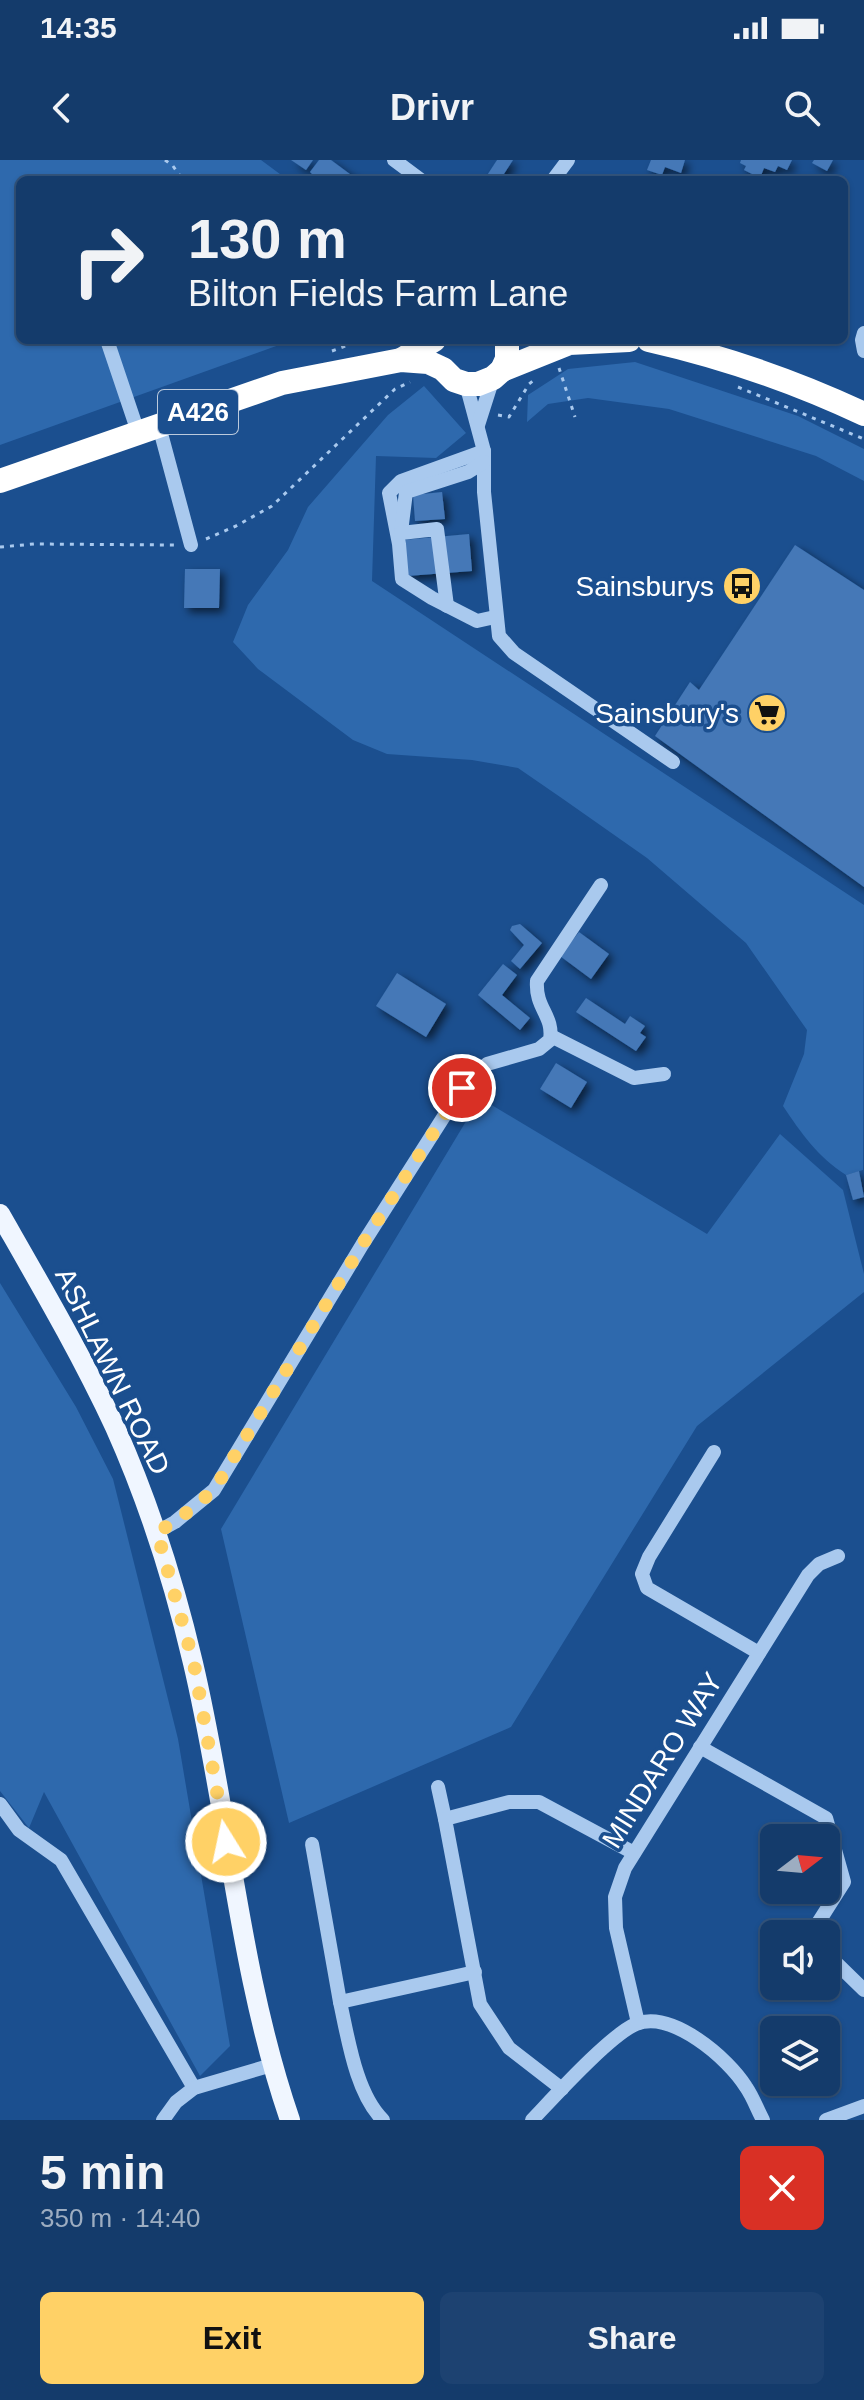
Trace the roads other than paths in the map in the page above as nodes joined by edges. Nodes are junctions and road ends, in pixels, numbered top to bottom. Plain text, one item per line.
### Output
1 (394, 160) edge
2 (416, 176) edge
3 (864, 333) edge
4 (109, 344) edge
5 (429, 344) edge
6 (436, 344) edge
7 (507, 344) edge
8 (567, 344) edge
9 (665, 344) edge
10 (864, 351) edge
11 (401, 360) junction
12 (432, 373) junction
13 (497, 374) junction
14 (466, 384) junction
15 (864, 412) edge
16 (478, 426) junction
17 (149, 429) junction
18 (484, 456) junction
19 (0, 481) edge
20 (400, 539) junction
21 (191, 545) road end
22 (447, 606) junction
23 (495, 617) junction
24 (673, 762) dead end
25 (601, 885) dead end
26 (551, 1036) junction
27 (664, 1074) dead end
28 (0, 1214) edge
29 (714, 1452) dead end
30 (157, 1532) junction
31 (838, 1556) dead end
32 (759, 1653) junction
33 (700, 1747) junction
34 (438, 1787) dead end
35 (0, 1804) edge
36 (445, 1819) junction
37 (312, 1844) dead end
38 (634, 1853) junction
39 (820, 1920) edge
40 (840, 1967) edge
41 (475, 1972) junction
42 (864, 1990) edge
43 (340, 2002) junction
44 (638, 2023) junction
45 (272, 2065) junction
46 (194, 2088) junction
47 (562, 2089) junction
48 (864, 2106) edge
49 (163, 2120) edge
50 (290, 2120) edge
51 (383, 2120) edge
52 (532, 2120) edge
53 (763, 2120) edge
54 (826, 2120) edge

1 - 2 street
3 - 10 street
4 - 17 street
5 - 11 highway, A426
6 - 12 highway, A426
7 - 13 highway
8 - 13 highway
9 - 15 highway
11 - 12 highway, A426
11 - 17 highway, A426
12 - 14 highway, A426
13 - 14 highway
13 - 16 street
14 - 16 street
16 - 18 street
17 - 19 highway, A426
17 - 21 street
18 - 20 street
18 - 23 street
20 - 22 street
20 - 22 street
22 - 23 street
23 - 24 street
25 - 26 street
26 - 27 street
26 - 30 street
28 - 30 main road, ASHLAWN ROAD
29 - 32 street
30 - 45 main road, ASHLAWN ROAD
31 - 32 street, MINDARO WAY
32 - 33 street, MINDARO WAY
33 - 38 street, MINDARO WAY
33 - 39 street
34 - 36 street
35 - 46 street
36 - 38 street
36 - 41 street
37 - 43 street
38 - 44 street, MINDARO WAY
40 - 42 street
41 - 43 street
41 - 47 street
43 - 51 street
44 - 47 street
44 - 53 street
45 - 46 street
45 - 50 main road, ASHLAWN ROAD
46 - 49 street
47 - 52 street
48 - 54 street

